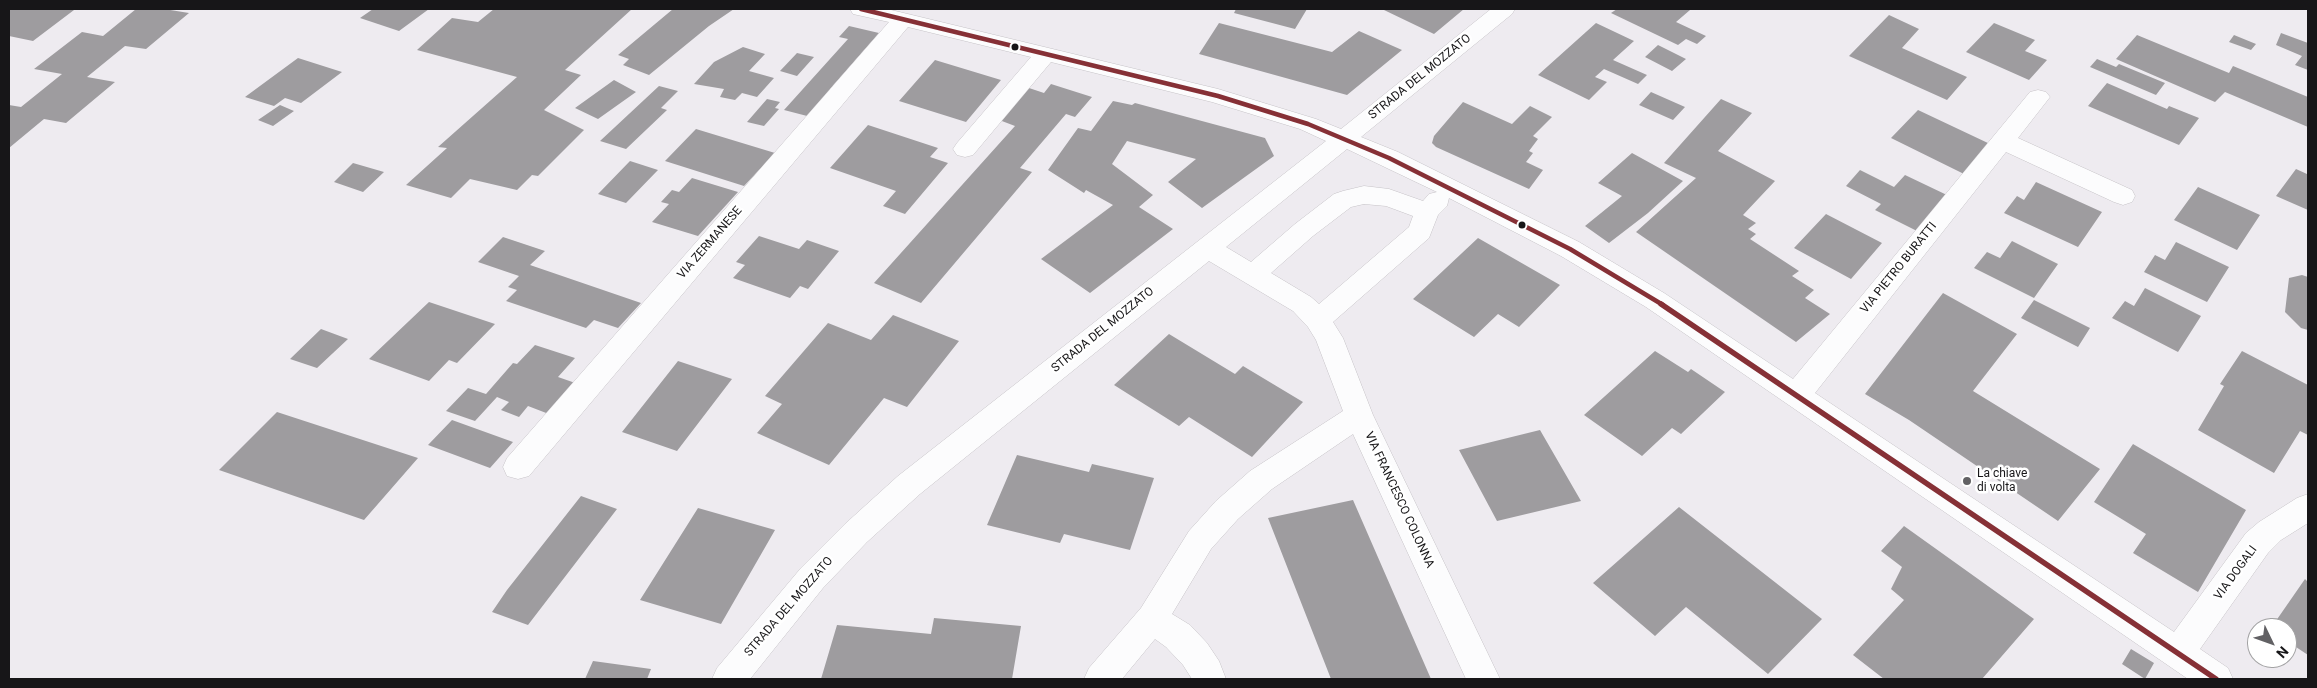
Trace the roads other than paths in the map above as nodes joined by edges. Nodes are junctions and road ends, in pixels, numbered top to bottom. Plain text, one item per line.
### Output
1 (861, 9) edge
2 (1504, 9) edge
3 (903, 19) junction
4 (1046, 54) junction
5 (2038, 97) dead end
6 (1344, 139) junction
7 (2003, 141) junction
8 (965, 149) dead end
9 (1450, 188) junction
10 (2123, 196) dead end
11 (1426, 212) junction
12 (1206, 247) junction
13 (1254, 274) junction
14 (1318, 320) junction
15 (1796, 396) junction
16 (1360, 415) junction
17 (518, 467) dead end
18 (2308, 507) edge
19 (1152, 618) junction
20 (2178, 654) junction
21 (729, 679) edge
22 (1101, 679) edge
23 (1209, 679) edge
24 (1483, 679) edge
25 (2216, 679) edge

1 - 3 street
2 - 6 street, STRADA DEL MOZZATO
3 - 4 street
3 - 17 street, VIA ZERMANESE
4 - 6 street
4 - 8 street
5 - 7 street, VIA PIETRO BURATTI
6 - 9 street
6 - 12 street, STRADA DEL MOZZATO
7 - 10 street
7 - 15 street, VIA PIETRO BURATTI
9 - 11 street
9 - 15 street
11 - 13 street
11 - 14 street
12 - 13 street, VIA FRANCESCO COLONNA
12 - 21 street, STRADA DEL MOZZATO
13 - 14 street, VIA FRANCESCO COLONNA
14 - 16 street, VIA FRANCESCO COLONNA
15 - 20 street
16 - 19 street
16 - 24 street, VIA FRANCESCO COLONNA
18 - 20 street, VIA DOGALI
19 - 22 street
19 - 23 street
20 - 25 street

